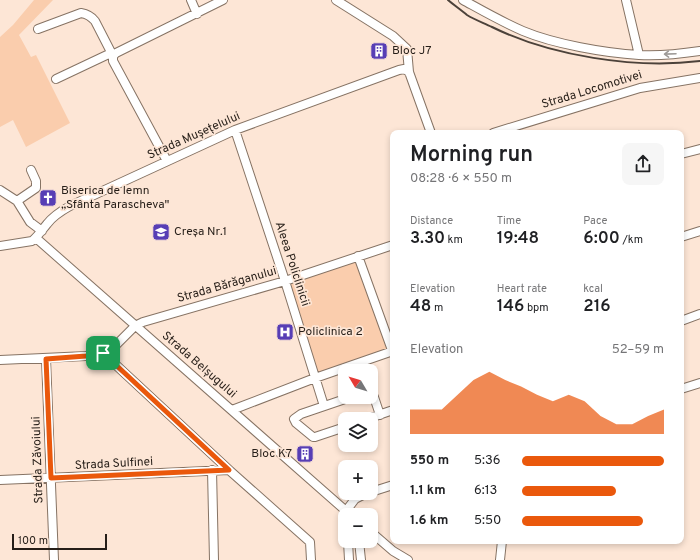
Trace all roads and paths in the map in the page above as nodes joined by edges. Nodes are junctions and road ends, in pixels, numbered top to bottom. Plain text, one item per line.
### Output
1 (191, 0) edge
2 (223, 0) edge
3 (336, 0) edge
4 (463, 0) edge
5 (626, 0) edge
6 (197, 14) junction
7 (38, 29) dead end
8 (700, 51) edge
9 (112, 54) junction
10 (639, 55) junction
11 (409, 72) junction
12 (700, 78) edge
13 (56, 80) dead end
14 (235, 130) junction
15 (431, 130) edge
16 (503, 130) edge
17 (700, 149) edge
18 (684, 153) edge
19 (167, 161) junction
20 (31, 170) dead end
21 (0, 190) edge
22 (16, 201) junction
23 (42, 231) junction
24 (700, 231) edge
25 (684, 236) edge
26 (36, 238) junction
27 (0, 246) edge
28 (390, 246) edge
29 (358, 256) junction
30 (285, 281) junction
31 (700, 314) edge
32 (684, 320) edge
33 (136, 326) junction
34 (390, 343) edge
35 (390, 352) edge
36 (103, 353) junction
37 (46, 359) junction
38 (0, 360) edge
39 (315, 378) junction
40 (700, 383) edge
41 (684, 388) edge
42 (338, 401) edge
43 (376, 404) edge
44 (324, 406) junction
45 (232, 410) junction
46 (390, 411) edge
47 (380, 415) joint
48 (338, 430) edge
49 (212, 470) junction
50 (229, 470) junction
51 (51, 478) junction
52 (0, 480) edge
53 (390, 486) edge
54 (378, 490) edge
55 (341, 508) edge
56 (378, 538) edge
57 (502, 544) edge
58 (348, 548) edge
59 (360, 548) edge
60 (54, 560) edge
61 (214, 560) edge
62 (311, 560) edge
63 (349, 560) edge
64 (361, 560) edge
65 (408, 560) edge
66 (500, 560) edge

1 - 6 street
2 - 6 street
3 - 11 street
4 - 10 street, Strada Locomotivei
5 - 10 street
6 - 9 street
7 - 9 street
8 -> 10 street, Strada Locomotivei
9 - 13 street
9 - 19 street
11 - 14 street, Strada Mușețelului
11 - 15 street
12 - 16 street, Strada Locomotivei
14 - 19 street, Strada Mușețelului
14 - 30 street, Aleea Policlinicii
17 - 18 street
19 - 23 street, Strada Mușețelului
20 - 22 street
21 - 22 street
22 - 23 street
23 - 26 street, Strada Mușețelului
24 - 25 street
26 - 27 street
26 - 33 street, Strada Belșugului
28 - 29 street, Strada Bărăganului
29 - 30 street, Strada Bărăganului
29 - 34 street
30 - 33 street, Strada Bărăganului
30 - 39 street, Aleea Policlinicii
31 - 32 street
33 - 36 street
33 - 45 street, Strada Belșugului
35 - 39 street
36 - 37 street
36 - 50 street
37 - 38 street
37 - 51 street, Strada Zăvoiului
39 - 44 street, Aleea Policlinicii
39 - 45 street
40 - 41 street
42 - 44 street
43 - 47 street
44 - 48 street
45 - 55 street, Strada Belșugului
46 - 47 street
49 - 50 street, Strada Sulfinei
49 - 51 street, Strada Sulfinei
49 - 61 street
50 - 62 street
51 - 52 street, Strada Sulfinei
51 - 60 street, Strada Zăvoiului
53 - 54 street
56 - 65 street
57 - 66 street
58 - 63 street
59 - 64 street

